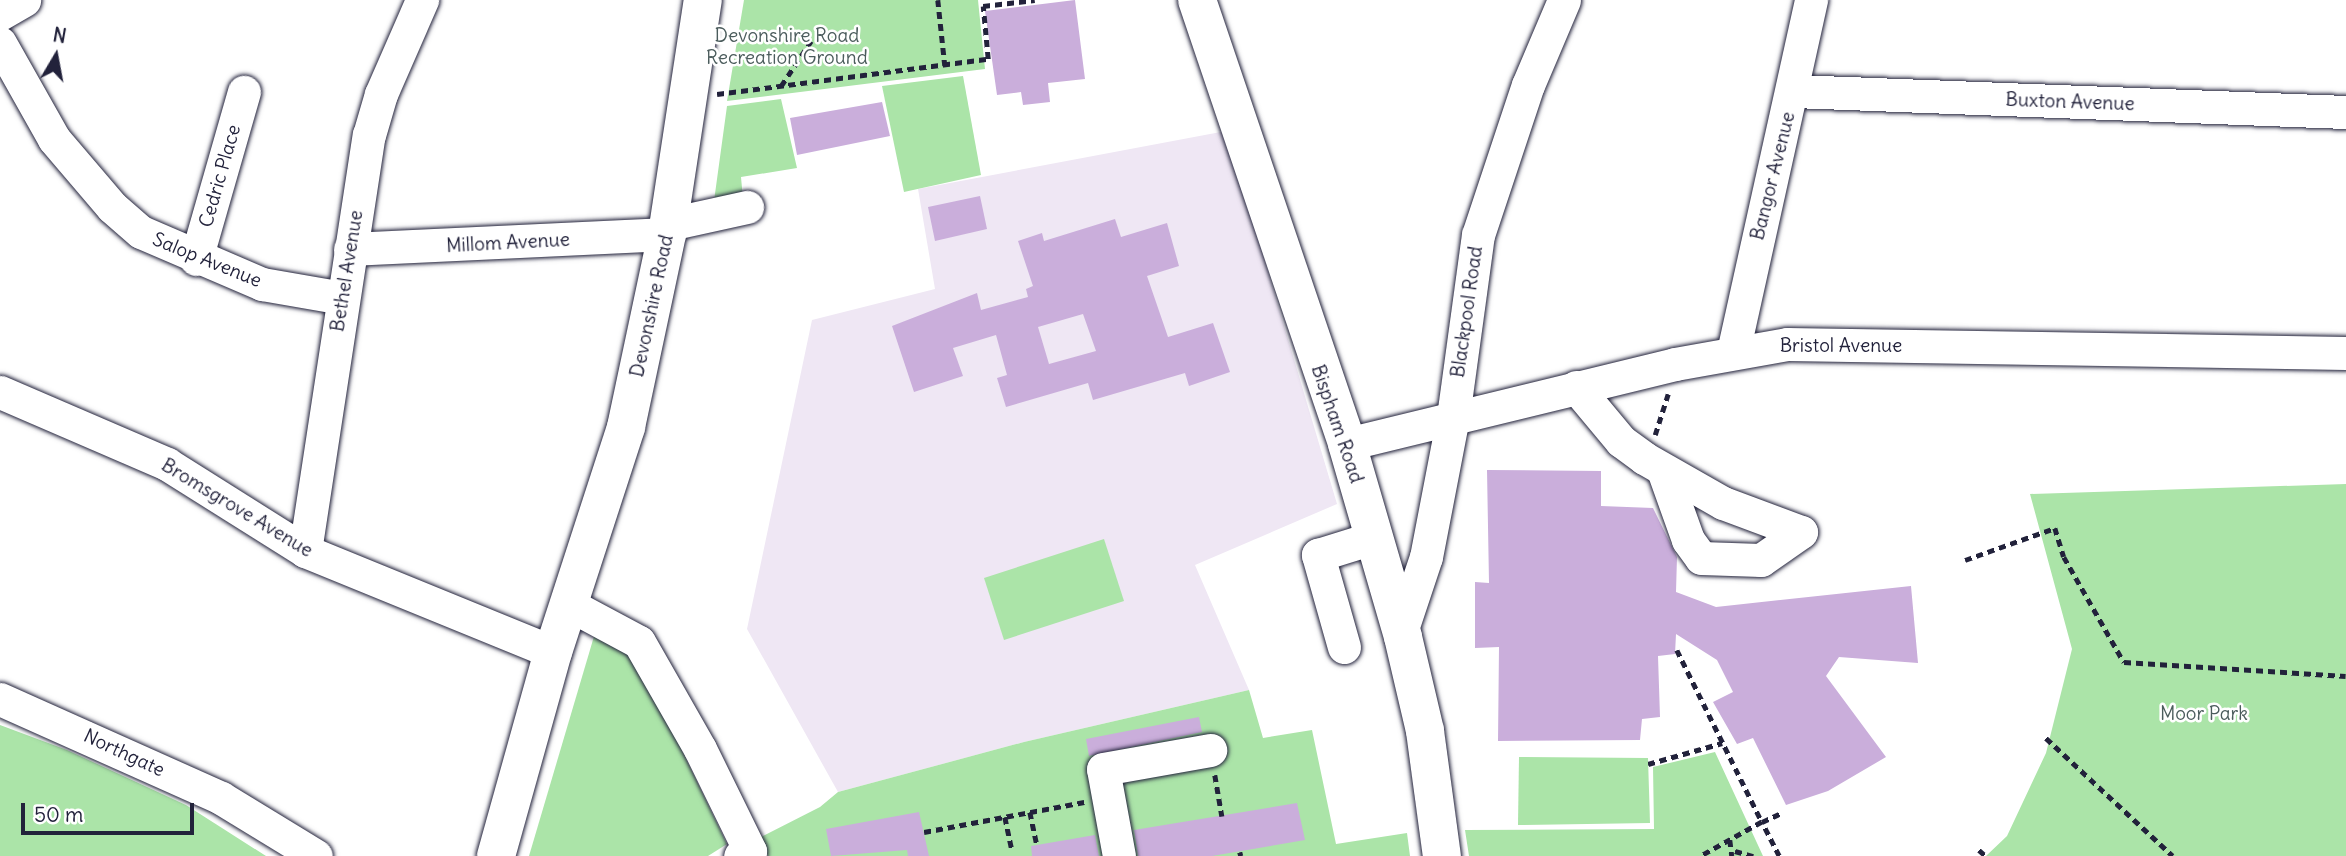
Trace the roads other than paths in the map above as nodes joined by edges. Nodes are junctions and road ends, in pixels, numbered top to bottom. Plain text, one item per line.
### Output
1 (24, 0) edge
2 (422, 0) edge
3 (703, 0) edge
4 (1197, 0) edge
5 (1564, 0) edge
6 (1811, 0) edge
7 (0, 14) edge
8 (0, 43) edge
9 (1794, 91) junction
10 (244, 92) dead end
11 (2346, 112) edge
12 (747, 208) dead end
13 (668, 229) junction
14 (350, 249) junction
15 (196, 259) junction
16 (343, 298) junction
17 (1733, 352) junction
18 (2346, 353) edge
19 (1576, 387) junction
20 (0, 392) edge
21 (1453, 417) junction
22 (1347, 444) junction
23 (1654, 464) road end
24 (1373, 538) junction
25 (305, 551) junction
26 (570, 605) junction
27 (1401, 632) junction
28 (1344, 647) dead end
29 (553, 652) junction
30 (0, 699) edge
31 (1210, 750) road end
32 (316, 856) edge
33 (496, 856) edge
34 (740, 856) edge
35 (1119, 856) edge
36 (1442, 856) edge

1 - 7 street
2 - 14 street, Bethel Avenue
3 - 13 main road, Devonshire Road
4 - 22 main road, Bispham Road
5 - 21 street, Blackpool Road
6 - 9 street, Bangor Avenue
8 - 15 street, Salop Avenue
9 - 11 street, Buxton Avenue
9 - 17 street, Bangor Avenue
10 - 15 street, Cedric Place
12 - 13 street, Millom Avenue
13 - 14 street, Millom Avenue
13 - 26 main road, Devonshire Road
14 - 16 street, Bethel Avenue
15 - 16 street, Salop Avenue
16 - 25 street, Bethel Avenue
17 - 18 street, Bristol Avenue
17 - 19 street, Bristol Avenue
19 - 21 street, Bristol Avenue
19 - 23 street
20 - 25 street, Bromsgrove Avenue
21 - 22 street, Bristol Avenue
21 - 27 street, Blackpool Road
22 - 24 main road, Bispham Road
24 - 27 main road, Bispham Road
24 - 28 street
25 - 29 street, Bromsgrove Avenue
26 - 29 main road, Devonshire Road
26 - 34 street
27 - 36 main road, Bispham Road
29 - 33 main road, Devonshire Road
30 - 32 street, Northgate
31 - 35 street

